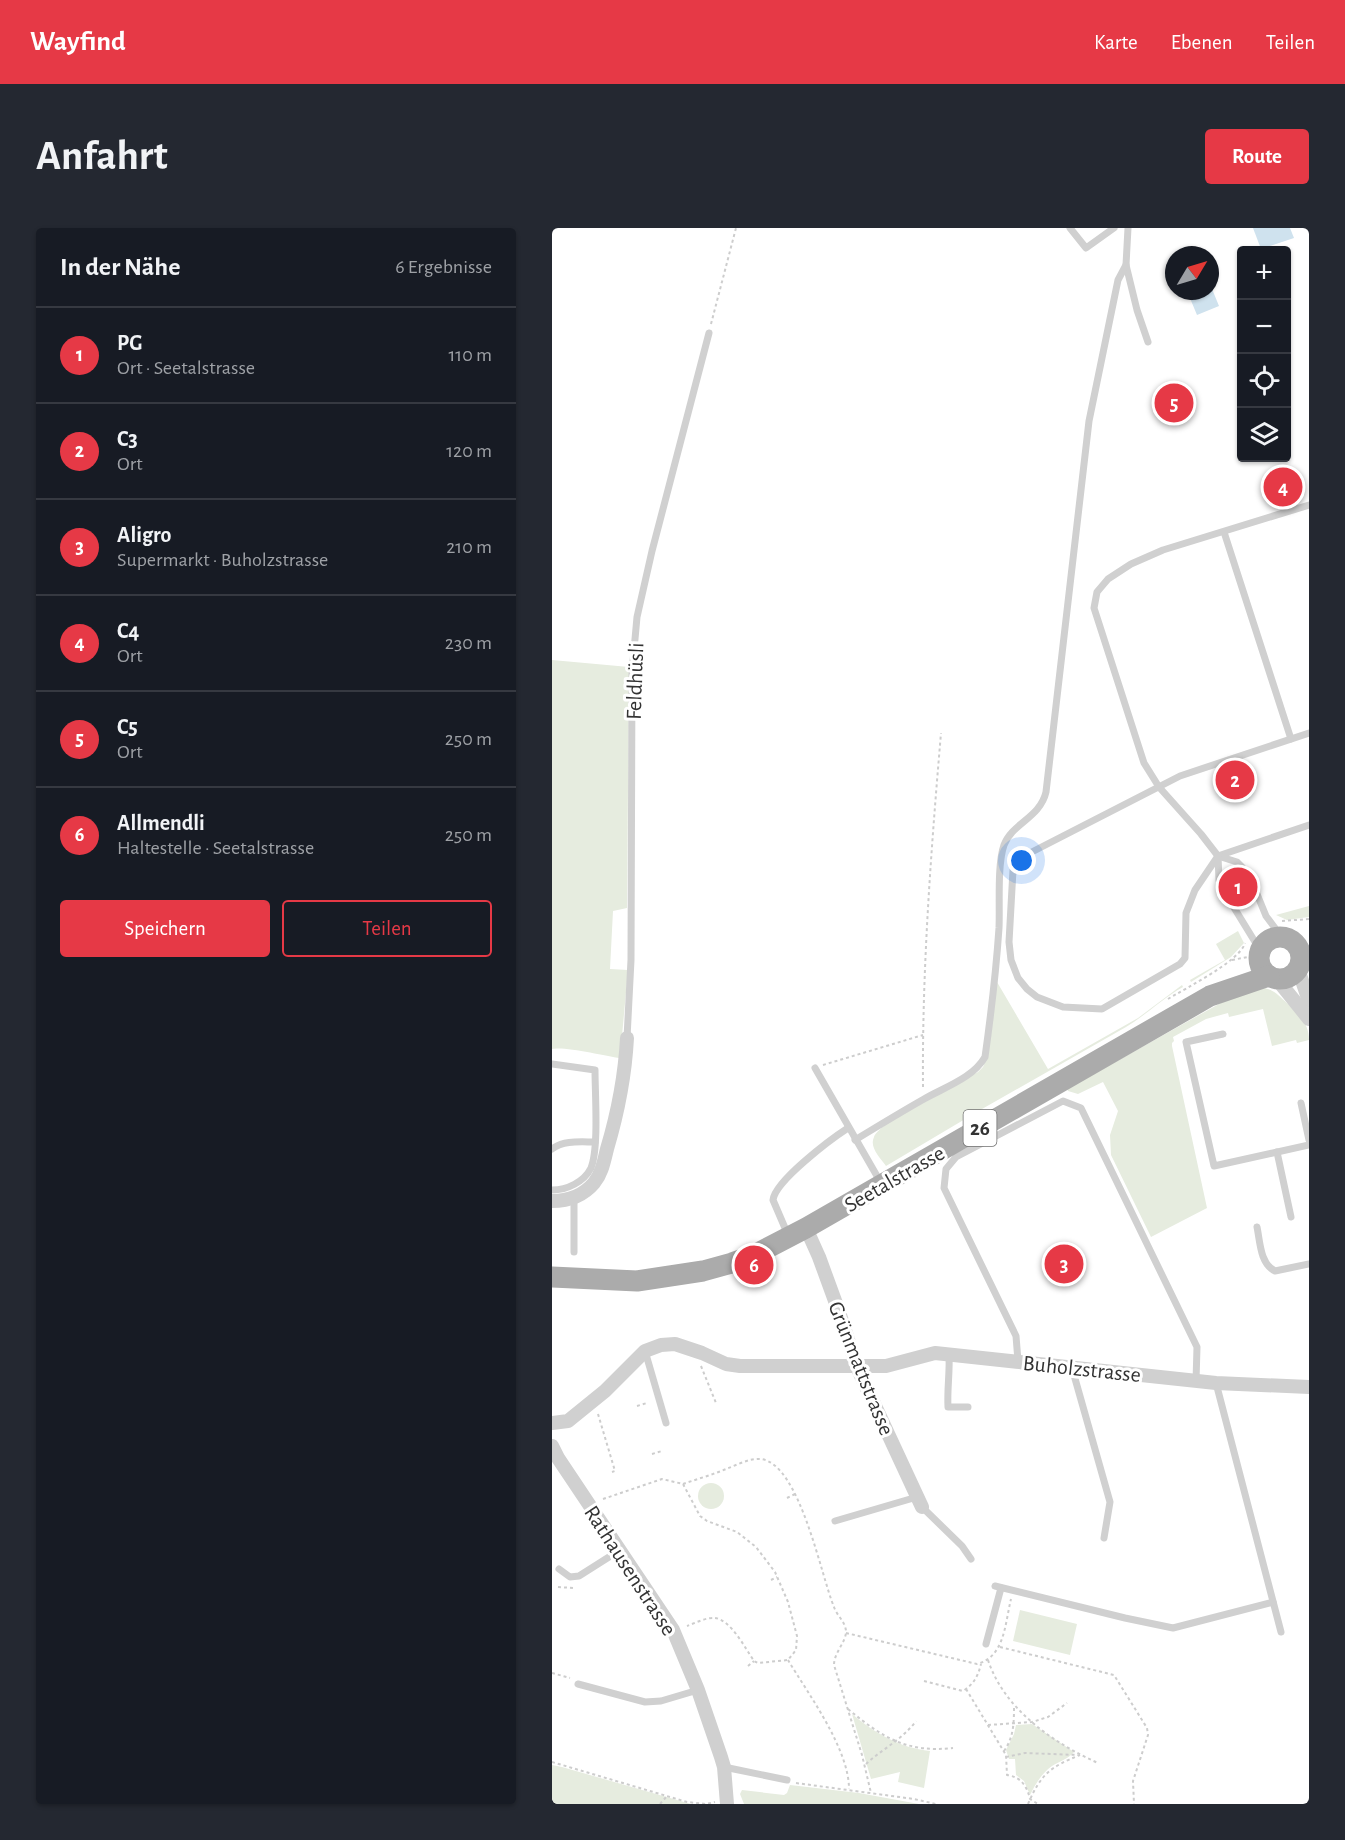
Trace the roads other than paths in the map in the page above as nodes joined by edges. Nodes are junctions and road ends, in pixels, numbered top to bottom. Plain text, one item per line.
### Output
1 (1070, 228) edge
2 (1114, 228) edge
3 (1128, 228) edge
4 (1126, 265) junction
5 (709, 333) road end
6 (1148, 342) dead end
7 (1309, 505) edge
8 (1224, 532) junction
9 (1309, 733) edge
10 (1291, 739) junction
11 (1159, 787) junction
12 (1309, 825) edge
13 (1218, 856) junction
14 (1242, 867) dead end
15 (1219, 880) dead end
16 (1257, 894) dead end
17 (1233, 906) dead end
18 (1309, 930) edge
19 (1279, 933) junction
20 (1257, 947) junction
21 (1302, 960) edge
22 (1272, 977) junction
23 (1210, 996) junction
24 (1309, 1001) edge
25 (1309, 1019) edge
26 (1223, 1034) dead end
27 (627, 1038) joint
28 (552, 1064) edge
29 (815, 1068) road end
30 (1301, 1103) dead end
31 (848, 1128) junction
32 (855, 1140) junction
33 (1309, 1140) edge
34 (595, 1142) junction
35 (1309, 1145) edge
36 (552, 1149) edge
37 (1277, 1152) junction
38 (882, 1184) junction
39 (552, 1190) edge
40 (574, 1198) junction
41 (552, 1201) edge
42 (1291, 1217) dead end
43 (1257, 1227) dead end
44 (798, 1233) junction
45 (574, 1252) dead end
46 (1309, 1264) edge
47 (552, 1277) edge
48 (645, 1351) junction
49 (949, 1354) junction
50 (1018, 1361) junction
51 (857, 1367) junction
52 (1072, 1368) junction
53 (1196, 1381) junction
54 (1216, 1383) junction
55 (1309, 1387) edge
56 (968, 1407) dead end
57 (552, 1423) edge
58 (666, 1423) dead end
59 (552, 1446) edge
60 (919, 1502) junction
61 (835, 1521) dead end
62 (1104, 1538) dead end
63 (620, 1550) junction
64 (971, 1559) dead end
65 (559, 1569) dead end
66 (1273, 1602) junction
67 (1281, 1632) dead end
68 (986, 1644) dead end
69 (578, 1684) road end
70 (698, 1690) junction
71 (724, 1767) junction
72 (787, 1780) road end
73 (727, 1802) edge

1 - 2 lane
3 - 4 lane
4 - 6 lane
4 - 32 lane
5 - 27 lane, Feldhüsli
7 - 8 lane
8 - 10 lane
8 - 11 lane
9 - 10 lane
10 - 11 lane
11 - 13 lane
11 - 13 lane
12 - 13 lane
13 - 14 lane
13 - 15 lane
16 - 19 lane
17 - 20 lane
18 - 19 main road
19 - 20 main road
19 - 21 main road
20 - 22 main road
20 - 23 main road, Seetalstrasse / 26
21 - 22 main road
21 - 24 street
22 - 23 main road, Seetalstrasse / 26
22 - 25 street
23 - 38 main road, Seetalstrasse / 26
26 - 37 lane
27 - 40 street
28 - 34 lane
29 - 31 lane
30 - 33 lane
31 - 32 lane
31 - 44 lane
32 - 38 lane
34 - 36 lane
34 - 39 lane
35 - 37 lane
37 - 42 lane
38 - 44 main road, Seetalstrasse / 26
40 - 41 street
40 - 45 lane
43 - 46 lane
44 - 47 main road, Seetalstrasse / 26
44 - 51 street, Grünmattstrasse
48 - 51 street, Buholzstrasse
48 - 57 street
48 - 58 lane
49 - 50 street, Buholzstrasse
49 - 51 street, Buholzstrasse
49 - 56 lane
50 - 52 street, Buholzstrasse
50 - 53 lane
51 - 60 street, Grünmattstrasse
52 - 53 street, Buholzstrasse
52 - 62 lane
53 - 54 street, Buholzstrasse
54 - 55 street, Buholzstrasse
54 - 66 lane
59 - 63 street, Rathausenstrasse
60 - 61 lane
60 - 64 lane
63 - 65 lane
63 - 70 street, Rathausenstrasse
66 - 67 lane
66 - 68 lane
69 - 70 lane
70 - 71 street, Rathausenstrasse
71 - 72 lane
71 - 73 street, Rathausenstrasse

